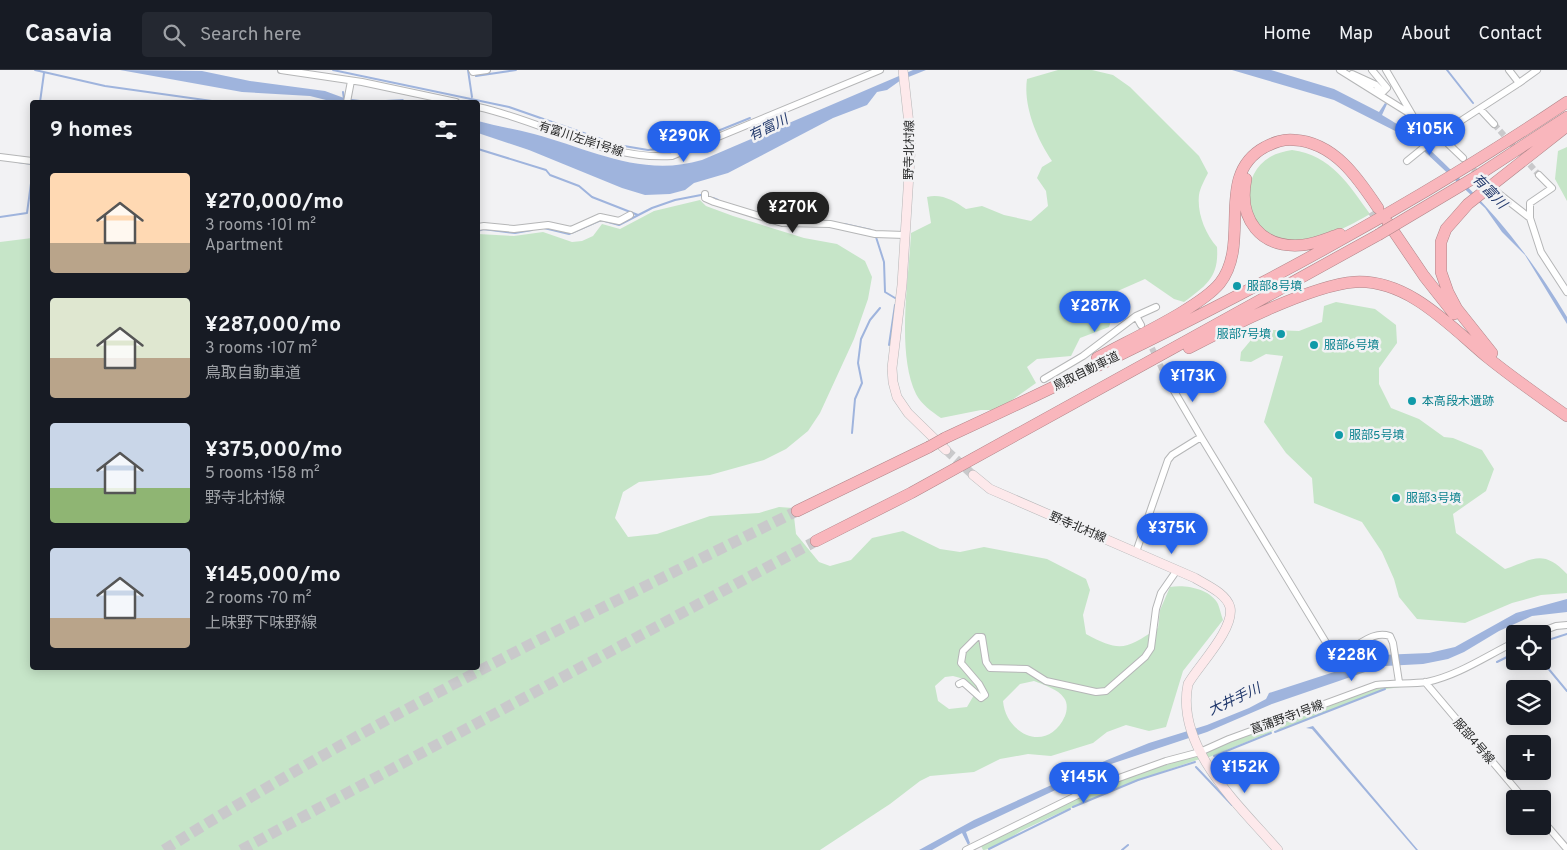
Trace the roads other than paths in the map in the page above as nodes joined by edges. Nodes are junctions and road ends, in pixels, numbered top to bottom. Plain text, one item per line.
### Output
1 (284, 70) edge
2 (472, 70) edge
3 (488, 70) edge
4 (880, 70) edge
5 (903, 70) edge
6 (1341, 70) edge
7 (1372, 70) edge
8 (1386, 70) edge
9 (1509, 70) edge
10 (1537, 70) edge
11 (350, 82) junction
12 (1519, 82) junction
13 (1382, 94) junction
14 (347, 100) edge
15 (445, 100) edge
16 (1567, 102) edge
17 (480, 108) edge
18 (1480, 109) junction
19 (1413, 116) junction
20 (1567, 117) edge
21 (1494, 124) tunnel mouth
22 (1567, 126) edge
23 (1439, 135) junction
24 (0, 156) edge
25 (30, 161) edge
26 (1407, 161) dead end
27 (1465, 162) junction
28 (1539, 174) tunnel mouth
29 (1491, 189) junction
30 (705, 194) dead end
31 (1399, 206) junction
32 (1374, 214) junction
33 (630, 215) dead end
34 (1530, 218) junction
35 (480, 227) edge
36 (1383, 228) junction
37 (905, 235) junction
38 (1567, 292) edge
39 (1156, 307) dead end
40 (1136, 316) junction
41 (1140, 325) dead end
42 (1461, 333) junction
43 (1492, 354) junction
44 (1125, 374) junction
45 (1044, 379) dead end
46 (1168, 379) tunnel mouth
47 (1012, 408) junction
48 (1567, 411) edge
49 (1567, 416) edge
50 (1201, 437) junction
51 (946, 444) junction
52 (973, 475) tunnel mouth
53 (797, 511) tunnel mouth
54 (816, 541) tunnel mouth
55 (1136, 552) junction
56 (1177, 570) junction
57 (1567, 625) edge
58 (1551, 628) edge
59 (1506, 647) edge
60 (1399, 679) junction
61 (1425, 682) junction
62 (959, 684) dead end
63 (1199, 749) junction
64 (1516, 790) edge
65 (1551, 830) edge
66 (979, 847) edge
67 (1567, 849) edge
68 (966, 850) edge
69 (1278, 850) edge

1 - 11 street
2 - 3 street
4 - 17 street, 有富川左岸1号線
5 - 37 street, 野寺北村線
6 - 13 street
7 - 13 street
8 - 19 street
9 - 12 street
10 - 12 street
11 - 14 street
11 - 15 street
12 - 18 street
13 - 19 street
16 - 27 highway
18 - 21 street
18 - 23 street
19 - 23 street
20 - 36 highway, 鳥取自動車道, bridge
22 - 29 highway
23 - 26 street
23 - 27 street
24 - 25 street
27 - 31 highway
28 - 34 street
29 - 34 street
29 - 43 highway
30 - 37 street
31 - 32 highway, 鳥取自動車道
31 - 32 highway
32 - 47 highway, 鳥取自動車道
32 - 47 highway
33 - 35 street
34 - 38 street
36 - 42 highway
36 - 43 highway
36 - 44 highway, 鳥取自動車道
37 - 51 street, 野寺北村線
39 - 40 street
40 - 41 street
40 - 45 street
42 - 44 highway
42 - 49 highway
43 - 48 highway
44 - 54 highway, 鳥取自動車道
46 - 50 street
47 - 51 highway, 鳥取自動車道
50 - 55 street
50 - 60 street
51 - 53 highway, 鳥取自動車道, bridge
52 - 55 street, 野寺北村線
55 - 56 street, 野寺北村線
56 - 62 street
56 - 63 street, 野寺北村線
57 - 58 street
59 - 61 street, 菖蒲野寺1号線
60 - 61 street, 菖蒲野寺1号線
60 - 63 street, 菖蒲野寺1号線
61 - 64 street, 服部4号線
63 - 66 street, 菖蒲野寺1号線
63 - 69 street
65 - 67 street
66 - 68 street, 菖蒲野寺1号線

